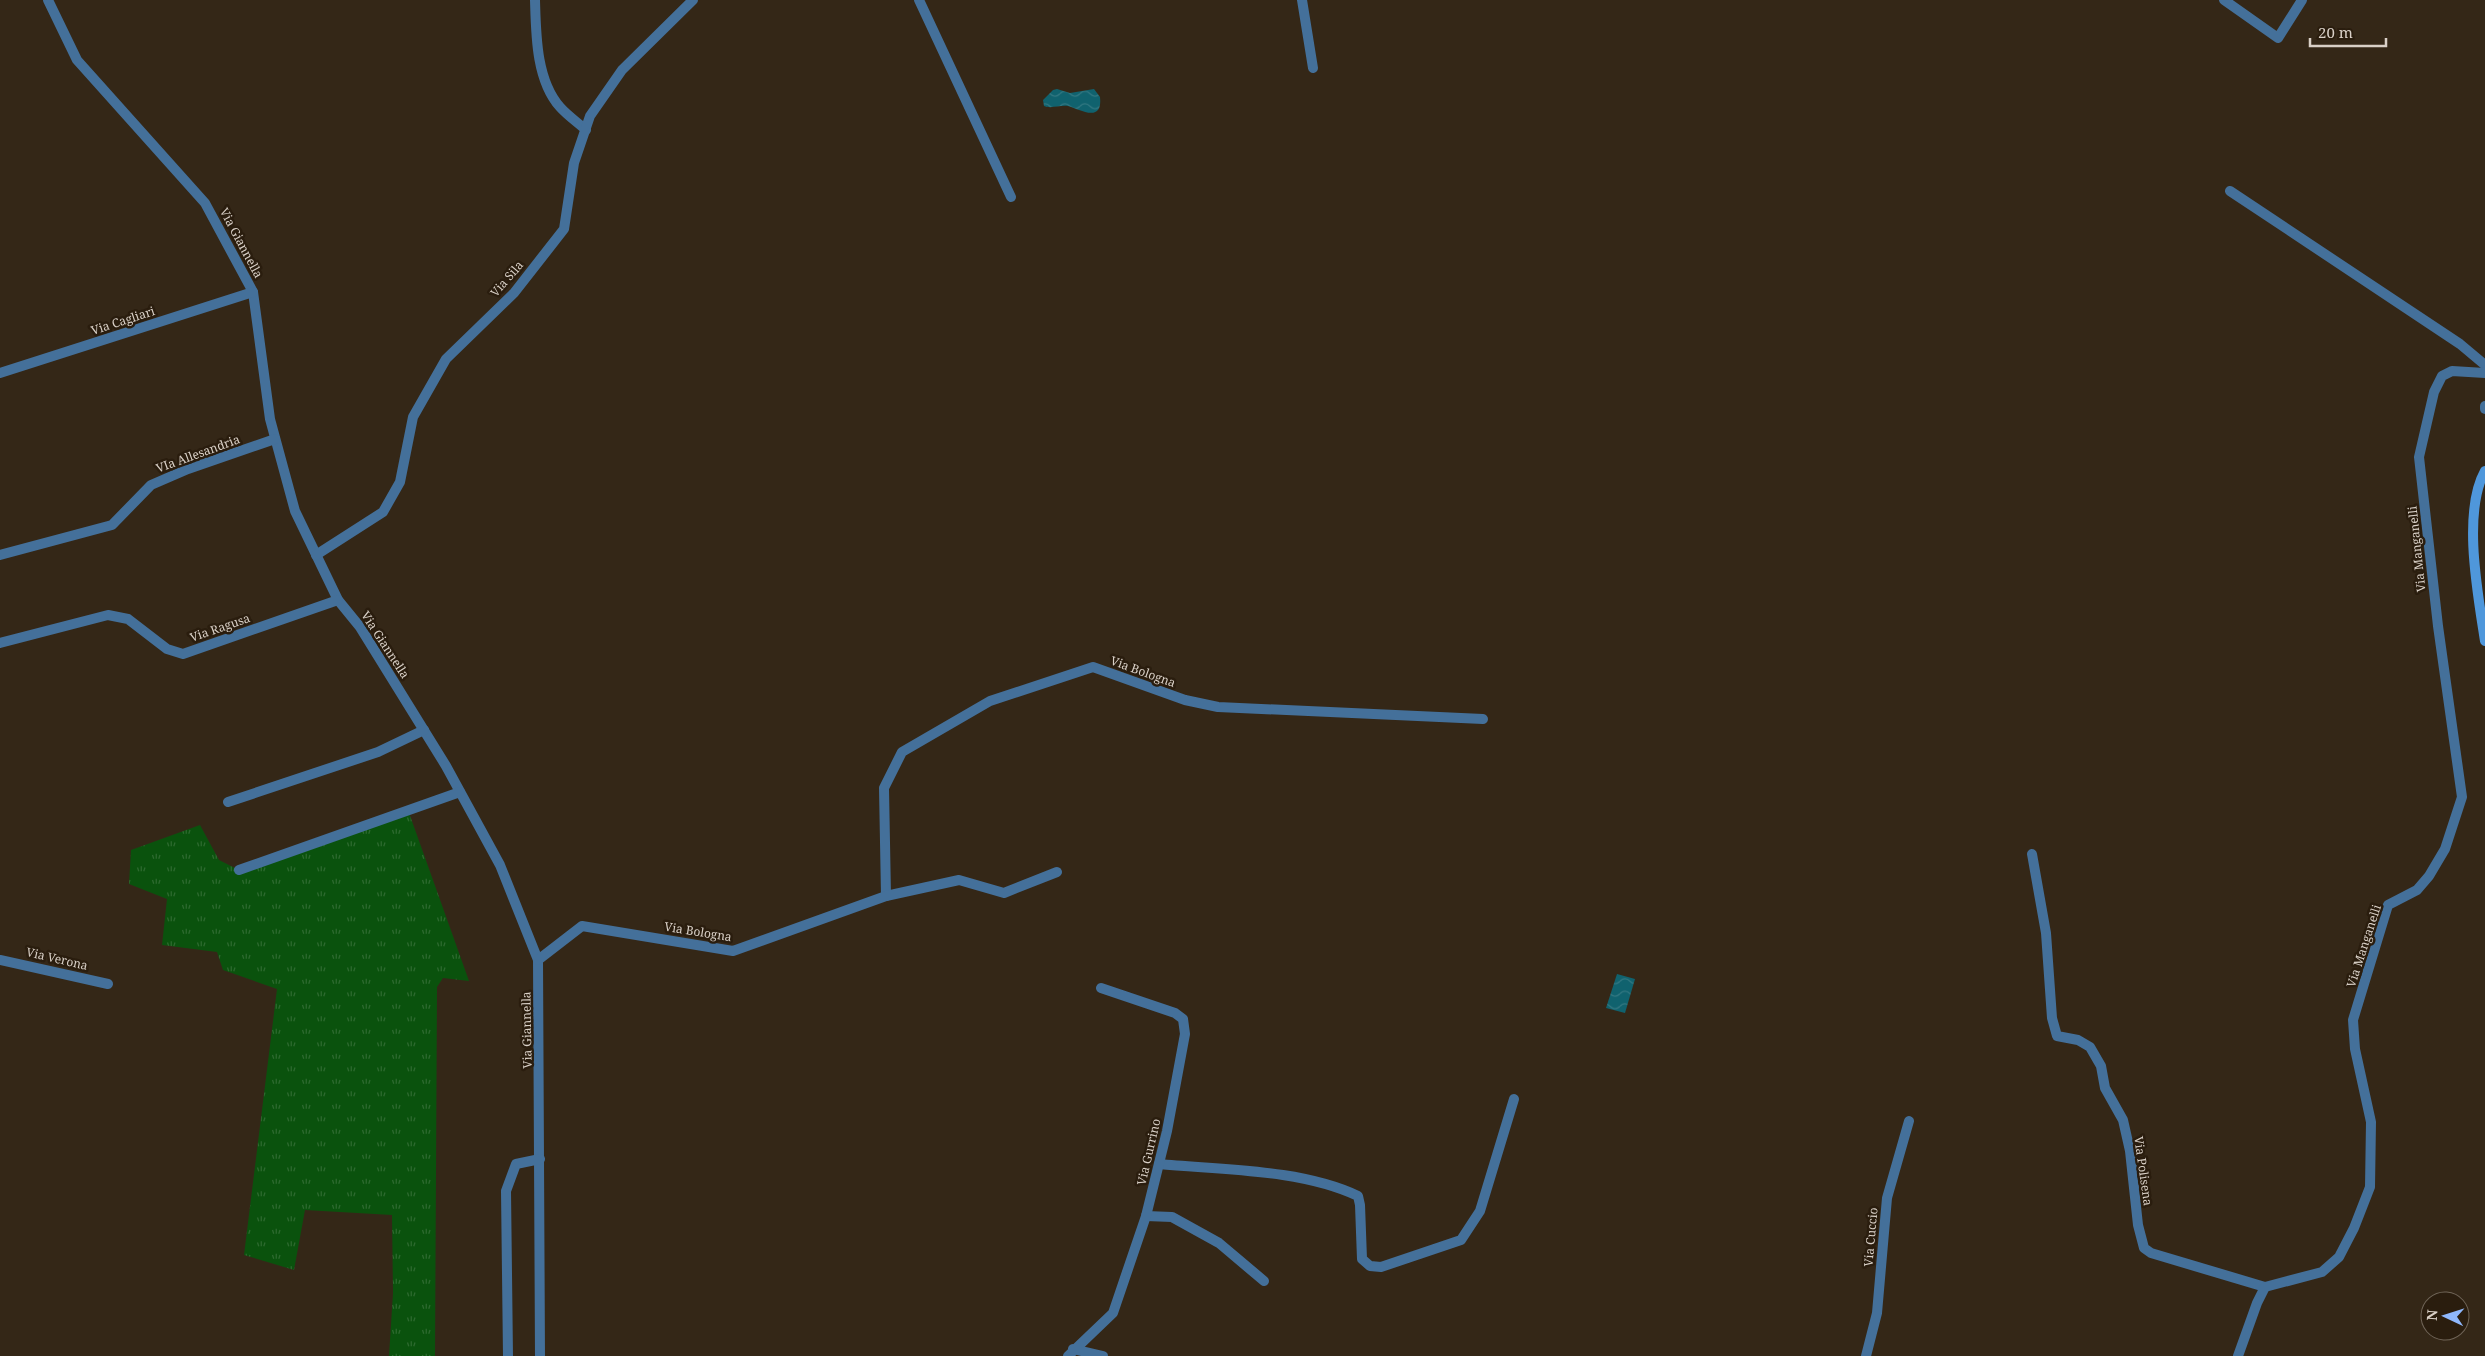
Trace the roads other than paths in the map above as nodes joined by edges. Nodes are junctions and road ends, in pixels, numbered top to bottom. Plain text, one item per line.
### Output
1 (48, 0) edge
2 (535, 0) edge
3 (693, 0) edge
4 (919, 0) edge
5 (1302, 0) edge
6 (2224, 0) edge
7 (2302, 0) edge
8 (1313, 68) dead end
9 (586, 130) junction
10 (2230, 190) dead end
11 (1011, 197) dead end
12 (253, 292) junction
13 (2485, 365) edge
14 (0, 373) edge
15 (2485, 373) edge
16 (275, 439) junction
17 (2485, 471) edge
18 (316, 555) junction
19 (0, 556) edge
20 (338, 600) junction
21 (2485, 642) edge
22 (0, 643) edge
23 (1483, 719) dead end
24 (424, 730) junction
25 (460, 792) junction
26 (228, 802) dead end
27 (2032, 854) dead end
28 (239, 870) dead end
29 (1057, 872) dead end
30 (886, 896) junction
31 (0, 960) edge
32 (538, 960) junction
33 (108, 984) dead end
34 (1101, 988) dead end
35 (1514, 1099) dead end
36 (1909, 1121) dead end
37 (540, 1159) junction
38 (1159, 1164) junction
39 (1146, 1216) junction
40 (1264, 1282) dead end
41 (2265, 1286) junction
42 (1070, 1353) edge
43 (508, 1356) edge
44 (540, 1356) edge
45 (1103, 1356) edge
46 (1866, 1356) edge
47 (2238, 1356) edge

1 - 12 street, Via Giannella
2 - 9 street
3 - 9 street, Via Sila
4 - 11 street
5 - 8 street
6 - 7 street
9 - 18 street, Via Sila
10 - 13 street
12 - 14 street, Via Cagliari
12 - 16 street, Via Giannella
15 - 41 street, Via Manganelli
16 - 18 street, Via Giannella
16 - 19 street, VIa Allesandria
17 - 21 street
18 - 20 street, Via Giannella
20 - 22 street, Via Ragusa
20 - 24 street, Via Giannella
23 - 30 street, Via Bologna
24 - 25 street, Via Giannella
24 - 26 street
25 - 28 street
25 - 32 street, Via Giannella
27 - 41 street, Via Polisena
29 - 30 street, Via Bologna
30 - 32 street, Via Bologna
31 - 33 street, Via Verona
32 - 37 street, Via Giannella
34 - 38 street, Via Gurrino
35 - 38 street
36 - 46 street, Via Cuccio
37 - 43 street
37 - 44 street, Via Giannella
38 - 39 street, Via Gurrino
39 - 40 street
39 - 42 street, Via Gurrino
41 - 47 street
42 - 45 street

